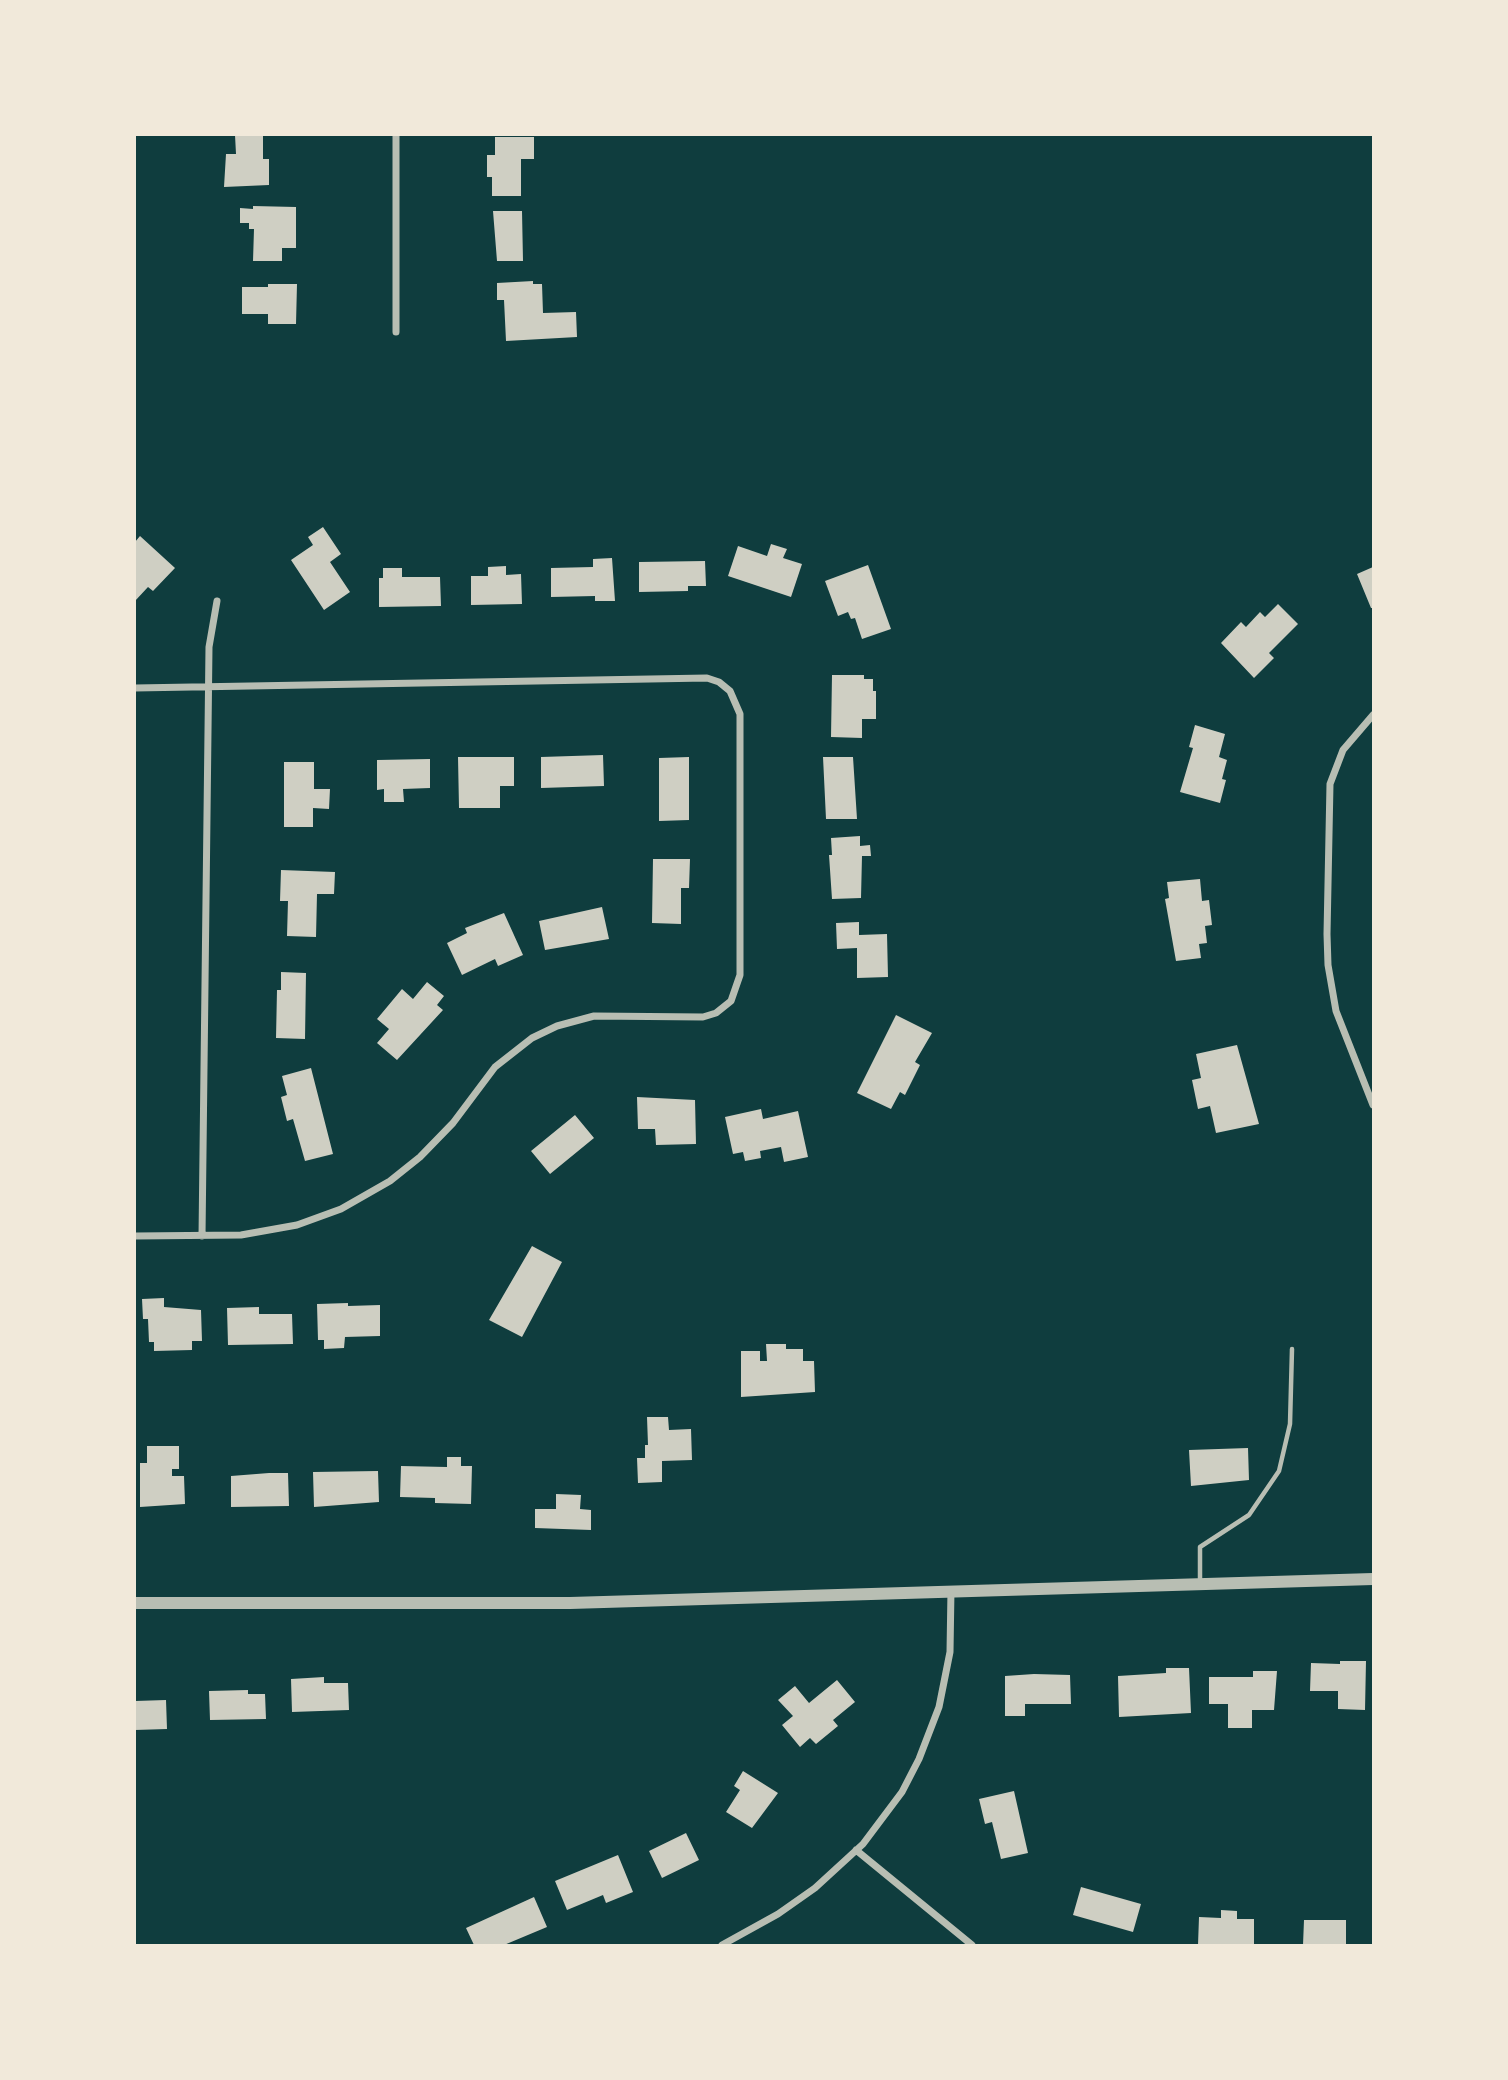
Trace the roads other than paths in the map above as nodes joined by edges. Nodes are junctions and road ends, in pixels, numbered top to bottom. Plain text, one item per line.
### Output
1 (396, 135) edge
2 (396, 332) dead end
3 (217, 601) dead end
4 (210, 686) junction
5 (135, 688) edge
6 (1373, 715) edge
7 (1373, 1105) edge
8 (135, 1236) edge
9 (202, 1236) junction
10 (1292, 1349) dead end
11 (1373, 1579) edge
12 (1200, 1584) junction
13 (951, 1590) junction
14 (135, 1603) edge
15 (856, 1850) junction
16 (722, 1945) edge
17 (972, 1945) edge

1 - 2 street
3 - 4 street
4 - 5 street
4 - 9 street
4 - 9 street
6 - 7 street
8 - 9 street
10 - 12 lane
11 - 12 street
12 - 13 street
13 - 14 street
13 - 15 street
15 - 16 street
15 - 17 street

